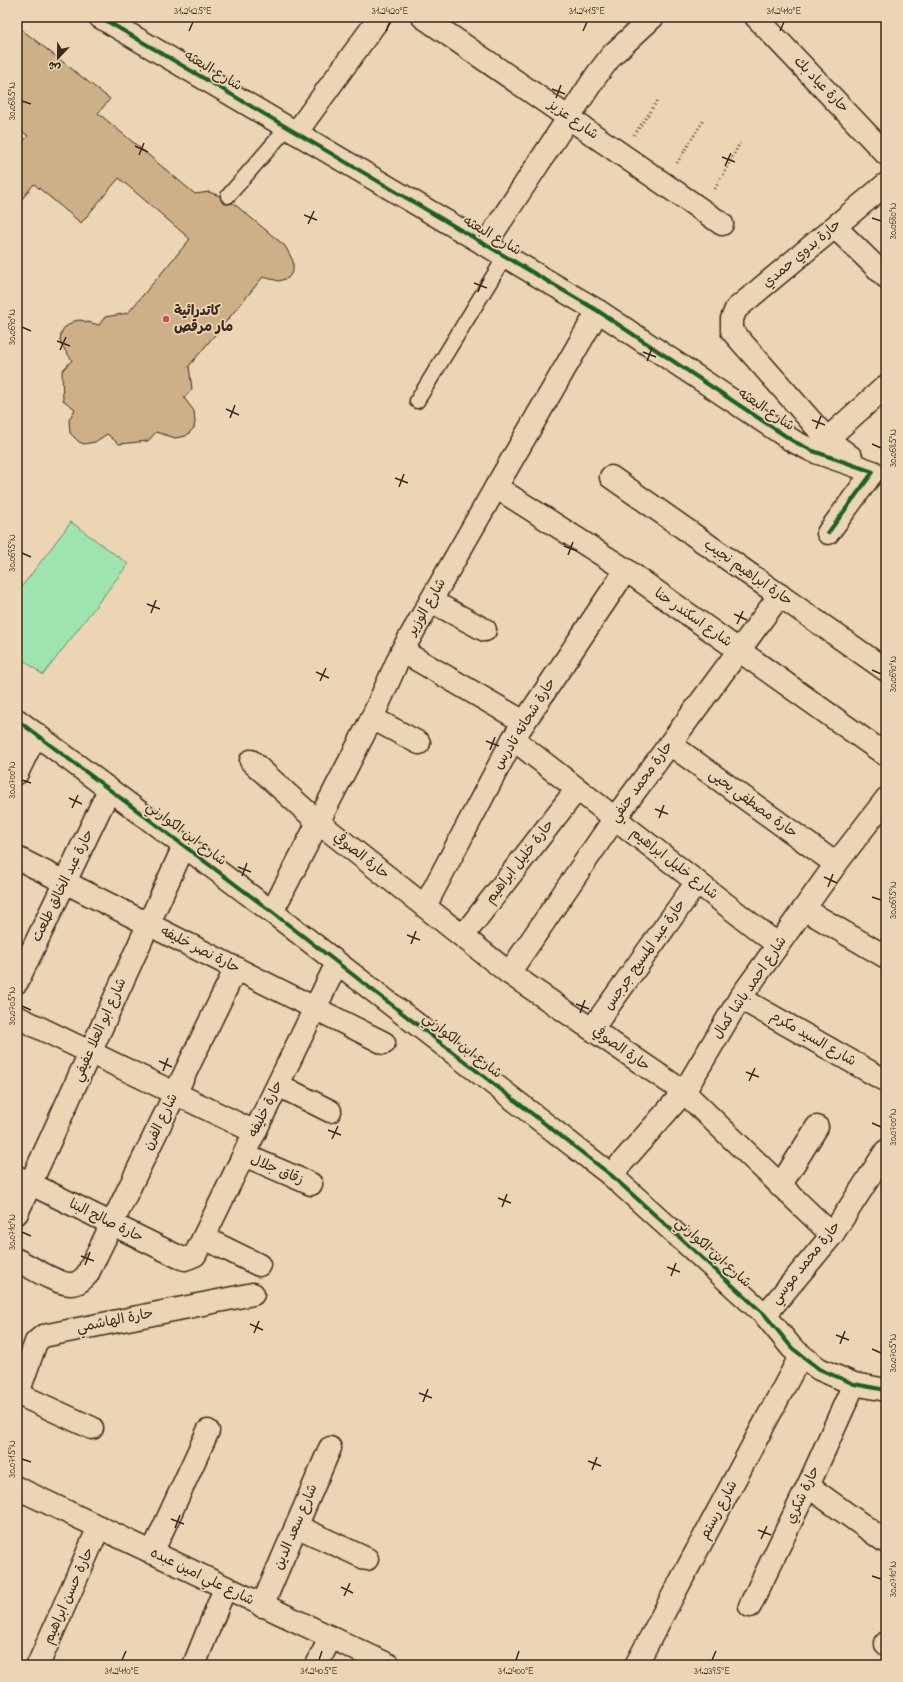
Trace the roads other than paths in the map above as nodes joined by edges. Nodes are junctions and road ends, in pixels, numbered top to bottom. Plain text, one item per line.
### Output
1 (100, 17) edge
2 (380, 17) edge
3 (423, 17) edge
4 (653, 17) edge
5 (756, 17) edge
6 (568, 117) junction
7 (292, 130) junction
8 (886, 154) edge
9 (886, 184) edge
10 (228, 196) dead end
11 (722, 224) dead end
12 (835, 227) junction
13 (485, 245) junction
14 (505, 257) junction
15 (886, 277) edge
16 (598, 311) junction
17 (886, 386) edge
18 (417, 401) dead end
19 (820, 445) junction
20 (611, 476) dead end
21 (879, 476) edge
22 (496, 487) junction
23 (828, 533) dead end
24 (626, 570) junction
25 (780, 595) junction
26 (431, 601) junction
27 (485, 630) dead end
28 (739, 650) junction
29 (402, 651) junction
30 (886, 670) edge
31 (372, 718) junction
32 (17, 720) edge
33 (518, 730) junction
34 (36, 734) junction
35 (419, 743) dead end
36 (670, 744) junction
37 (886, 755) edge
38 (251, 761) dead end
39 (17, 773) edge
40 (577, 789) junction
41 (109, 790) junction
42 (886, 799) edge
43 (615, 818) junction
44 (318, 822) junction
45 (184, 846) junction
46 (17, 858) edge
47 (836, 864) junction
48 (65, 882) junction
49 (697, 882) junction
50 (425, 906) junction
51 (804, 909) junction
52 (272, 912) junction
53 (148, 924) junction
54 (463, 936) junction
55 (778, 945) junction
56 (886, 957) edge
57 (337, 963) junction
58 (236, 968) junction
59 (509, 972) junction
60 (17, 982) edge
61 (740, 998) junction
62 (315, 1008) junction
63 (17, 1017) edge
64 (592, 1029) junction
65 (384, 1042) dead end
66 (90, 1052) junction
67 (886, 1081) edge
68 (278, 1085) junction
69 (684, 1092) junction
70 (175, 1094) junction
71 (330, 1111) dead end
72 (817, 1127) dead end
73 (255, 1132) junction
74 (886, 1151) edge
75 (244, 1155) junction
76 (611, 1175) junction
77 (24, 1180) edge
78 (311, 1184) dead end
79 (780, 1186) junction
80 (17, 1213) edge
81 (112, 1224) junction
82 (832, 1236) junction
83 (200, 1246) junction
84 (17, 1260) edge
85 (259, 1265) dead end
86 (253, 1294) dead end
87 (765, 1315) junction
88 (802, 1355) junction
89 (854, 1384) junction
90 (886, 1390) edge
91 (17, 1395) edge
92 (92, 1428) dead end
93 (208, 1430) dead end
94 (330, 1448) dead end
95 (808, 1486) junction
96 (17, 1488) edge
97 (296, 1526) junction
98 (99, 1527) junction
99 (886, 1542) edge
100 (152, 1553) junction
101 (367, 1559) dead end
102 (225, 1588) junction
103 (262, 1606) junction
104 (750, 1606) dead end
105 (330, 1638) junction
106 (38, 1665) edge
107 (194, 1665) edge
108 (317, 1665) edge
109 (389, 1665) edge
110 (636, 1665) edge

1 - 7 street, شارع البعثه
2 - 7 street
3 - 6 street, شارع عزيز
4 - 6 street
5 - 8 street, حارة عياد بك
6 - 11 street, شارع عزيز
6 - 13 street
7 - 10 lane
7 - 13 street, شارع البعثه
9 - 12 street, حارة بدوي حمدي
12 - 15 street
12 - 19 street, حارة بدوي حمدي
13 - 14 street, شارع البعثه
14 - 16 street, شارع البعثه
14 - 18 lane
16 - 19 street, شارع البعثه
16 - 22 street, شارع الوزير
17 - 19 street
19 - 21 street
20 - 25 street, حارة ابراهيم نجيب
21 - 23 street
22 - 24 street, شارع اسكندر حنا
22 - 26 street, شارع الوزير
24 - 28 street, شارع اسكندر حنا
24 - 33 street, حارة شحاته تادرس
25 - 28 street, حارة محمد حنفي
25 - 30 street, حارة ابراهيم نجيب
26 - 27 street
26 - 29 street, شارع الوزير
28 - 36 street, حارة محمد حنفي
28 - 37 street, شارع اسكندر حنا
29 - 31 street, شارع الوزير
29 - 33 street, شارع خليل ابراهيم
31 - 35 street
31 - 44 street, شارع الوزير
32 - 34 street, شارع ابن الكوارني
33 - 40 street, شارع خليل ابراهيم
33 - 50 street, حارة شحاته تادرس
34 - 39 street
34 - 41 street, شارع ابن الكوارني
36 - 43 street, حارة محمد حنفي
36 - 47 street, حارة مصطفى يحيى
38 - 44 street, حارة الصوفي
40 - 43 street, شارع خليل ابراهيم
40 - 54 street, حارة خليل ابراهيم
41 - 45 street, شارع ابن الكوارني
41 - 48 street, حارة عبد الخالق طلعت
42 - 47 street, شارع احمد باشا كمال
43 - 49 street, شارع خليل ابراهيم
43 - 59 street, حارة محمد حنفي
44 - 50 street, حارة الصوفي
44 - 52 street, شارع الوزير
45 - 52 street, شارع ابن الكوارني
45 - 53 street, شارع ابو العلا عفيفي
46 - 48 street, حارة نصر خليفه
47 - 51 street, شارع احمد باشا كمال
48 - 53 street, حارة نصر خليفه
48 - 60 street, حارة عبد الخالق طلعت
49 - 55 street, شارع خليل ابراهيم
49 - 64 street, حارة عبد المسيح جرجس
50 - 54 street, حارة الصوفي
51 - 55 street, شارع احمد باشا كمال
51 - 56 street
52 - 57 street, شارع ابن الكوارني
53 - 58 street, حارة نصر خليفه
53 - 66 street, شارع ابو العلا عفيفي
54 - 59 street, حارة الصوفي
55 - 61 street, شارع احمد باشا كمال
57 - 62 street, حارة خليفه
57 - 76 street, شارع ابن الكوارني
58 - 62 street, حارة نصر خليفه
58 - 70 street, شارع الفرن
59 - 64 street, حارة الصوفي
61 - 67 street, شارع السيد مكرم
61 - 69 street, شارع احمد باشا كمال
62 - 65 street, حارة نصر خليفه
62 - 68 street, حارة خليفه
63 - 66 street
64 - 69 street, حارة الصوفي
66 - 70 street
66 - 77 street, شارع ابو العلا عفيفي
68 - 71 street
68 - 73 street, حارة خليفه
69 - 76 street, شارع احمد باشا كمال
69 - 79 street, حارة الصوفي
70 - 73 street
70 - 81 street, شارع الفرن
72 - 79 street
73 - 75 street, حارة خليفه
74 - 82 street, حارة محمد موسي
75 - 78 street, زقاق جلال
75 - 83 street, حارة خليفه
76 - 87 street, شارع ابن الكوارني
77 - 80 street, شارع ابو العلا عفيفي
77 - 81 street, حارة صالح البنا
79 - 82 street, حارة الصوفي
81 - 83 street, حارة صالح البنا
81 - 84 street, شارع الفرن
82 - 87 street, حارة محمد موسي
83 - 85 street
86 - 91 street, حارة الهاشمي
87 - 88 street, شارع ابن الكوارني
88 - 89 street, شارع ابن الكوارني
88 - 110 street, شارع رستم
89 - 90 street, شارع ابن الكوارني
89 - 95 street, حارة شكري
91 - 92 street
93 - 100 street
94 - 97 street, شارع سعد الدين
95 - 99 street
95 - 104 street, حارة شكري
96 - 98 street, شارع علي امين عبده
97 - 101 street
97 - 103 street, شارع سعد الدين
98 - 100 street, شارع علي امين عبده
98 - 106 street, حارة حسن ابراهيم
100 - 102 street, شارع علي امين عبده
102 - 103 street, شارع علي امين عبده
102 - 107 street
103 - 105 street, شارع علي امين عبده
105 - 108 street
105 - 109 street, شارع علي امين عبده

